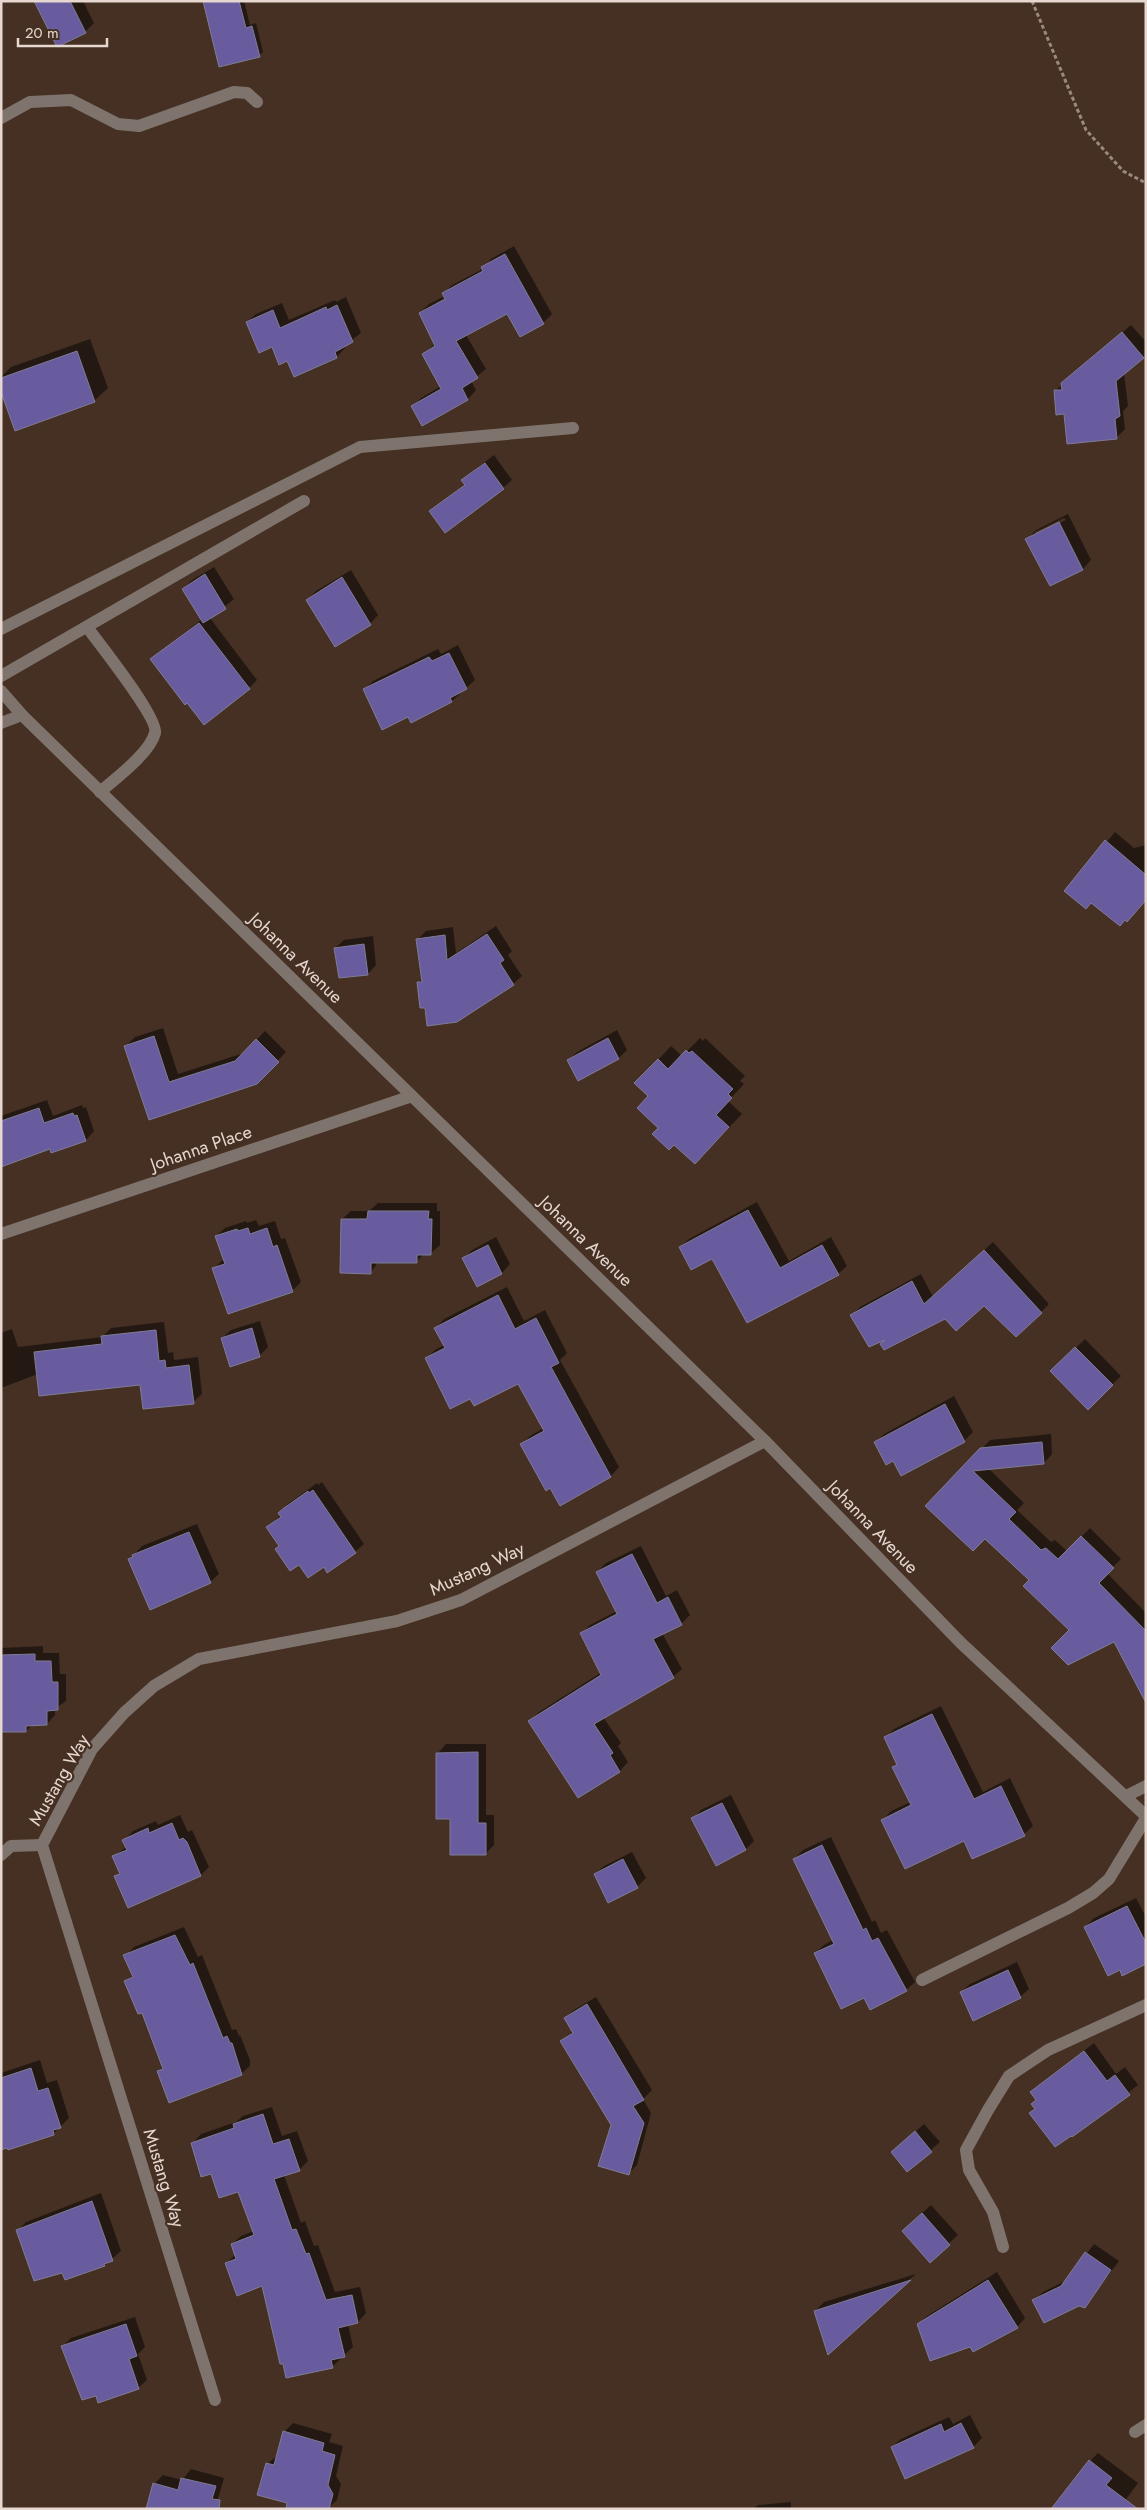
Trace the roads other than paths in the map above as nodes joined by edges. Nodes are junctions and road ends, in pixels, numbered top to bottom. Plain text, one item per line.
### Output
1 (257, 102) dead end
2 (1, 118) edge
3 (572, 428) dead end
4 (304, 501) dead end
5 (87, 627) junction
6 (1, 630) edge
7 (1, 676) edge
8 (1, 691) edge
9 (22, 715) junction
10 (1, 723) edge
11 (100, 792) junction
12 (412, 1096) junction
13 (1, 1234) edge
14 (766, 1441) junction
15 (1146, 1786) edge
16 (1126, 1796) junction
17 (1146, 1817) edge
18 (42, 1845) junction
19 (1, 1855) edge
20 (922, 1980) dead end
21 (1146, 2005) edge
22 (1003, 2247) dead end
23 (215, 2400) dead end

1 - 2 street
3 - 6 street
4 - 5 street
5 - 7 street
5 - 11 street
8 - 9 street, Johanna Avenue
9 - 10 street
9 - 11 street, Johanna Avenue
11 - 12 street, Johanna Avenue
12 - 13 street, Johanna Place
12 - 14 street, Johanna Avenue
14 - 16 street, Johanna Avenue
14 - 18 street, Mustang Way
15 - 16 street
16 - 17 street, Johanna Avenue
17 - 20 street
18 - 19 street
18 - 23 street, Mustang Way
21 - 22 street

